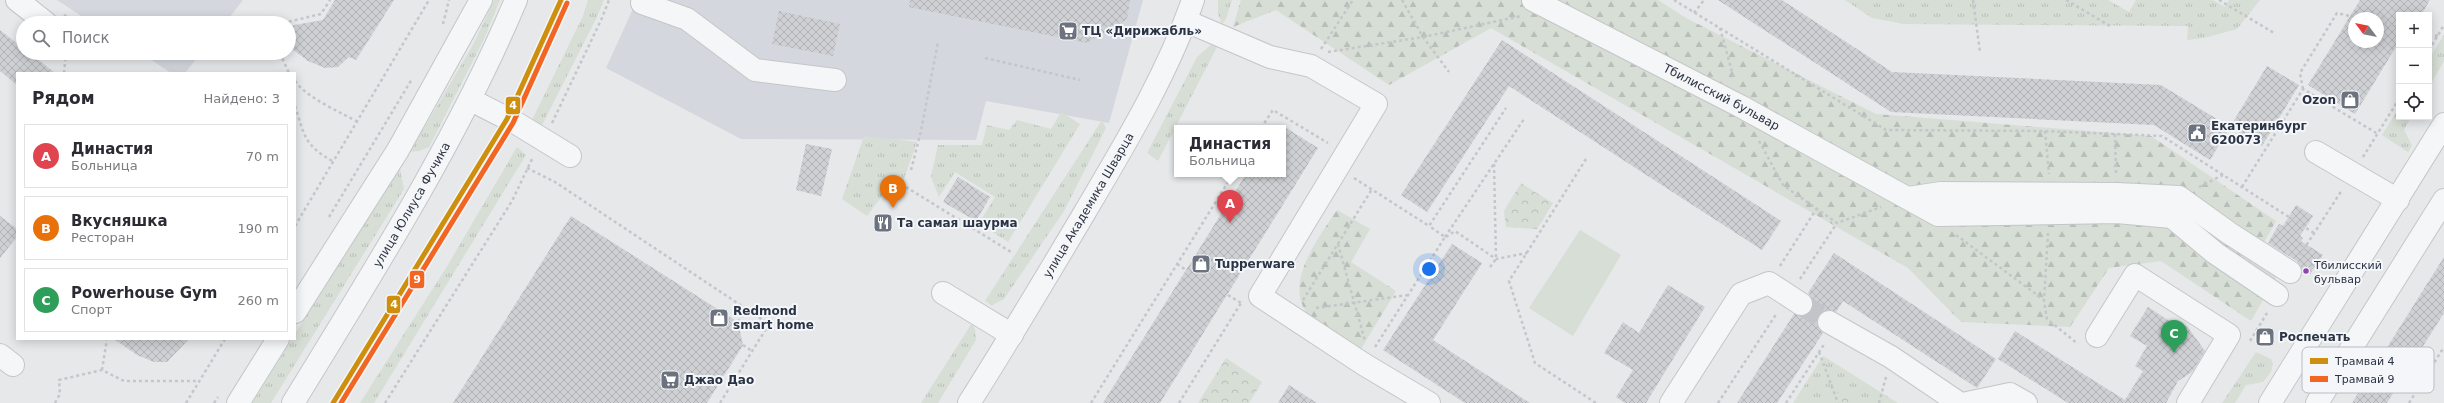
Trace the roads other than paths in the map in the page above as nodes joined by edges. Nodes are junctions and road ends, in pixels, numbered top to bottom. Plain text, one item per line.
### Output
1 (17, 0) edge
2 (481, 0) edge
3 (516, 0) edge
4 (643, 0) edge
5 (1193, 0) edge
6 (1542, 5) edge
7 (37, 16) edge
8 (1186, 21) junction
9 (835, 80) dead end
10 (471, 100) junction
11 (2444, 124) edge
12 (2316, 152) dead end
13 (570, 156) dead end
14 (1908, 198) junction
15 (2398, 200) junction
16 (2444, 200) edge
17 (2290, 272) road end
18 (943, 293) dead end
19 (2277, 295) road end
20 (1800, 304) tunnel mouth
21 (296, 310) edge
22 (1829, 322) tunnel mouth
23 (1012, 335) junction
24 (2097, 336) road end
25 (277, 340) edge
26 (2305, 347) edge
27 (2352, 347) edge
28 (2302, 352) edge
29 (2323, 393) edge
30 (238, 403) edge
31 (293, 403) edge
32 (969, 403) edge
33 (1429, 403) edge
34 (1671, 403) edge
35 (1959, 403) edge
36 (1967, 403) edge
37 (2026, 403) edge
38 (2188, 403) edge
39 (2270, 403) edge
40 (2317, 403) edge

1 - 7 street
2 - 21 street
3 - 10 street, улица Юлиуса Фучика
4 - 9 street
5 - 8 street, улица Академика Шварца
6 - 14 street, Тбилисский бульвар
8 - 23 street, улица Академика Шварца
8 - 33 street
10 - 13 street
10 - 31 street, улица Юлиуса Фучика
11 - 15 street
12 - 15 street
14 - 17 street
14 - 19 street, Тбилисский бульвар
15 - 26 street
16 - 27 street
18 - 23 street
20 - 34 street
22 - 35 street
23 - 32 street, улица Академика Шварца
24 - 38 street
25 - 30 street
28 - 39 street
29 - 40 street
36 - 37 street

